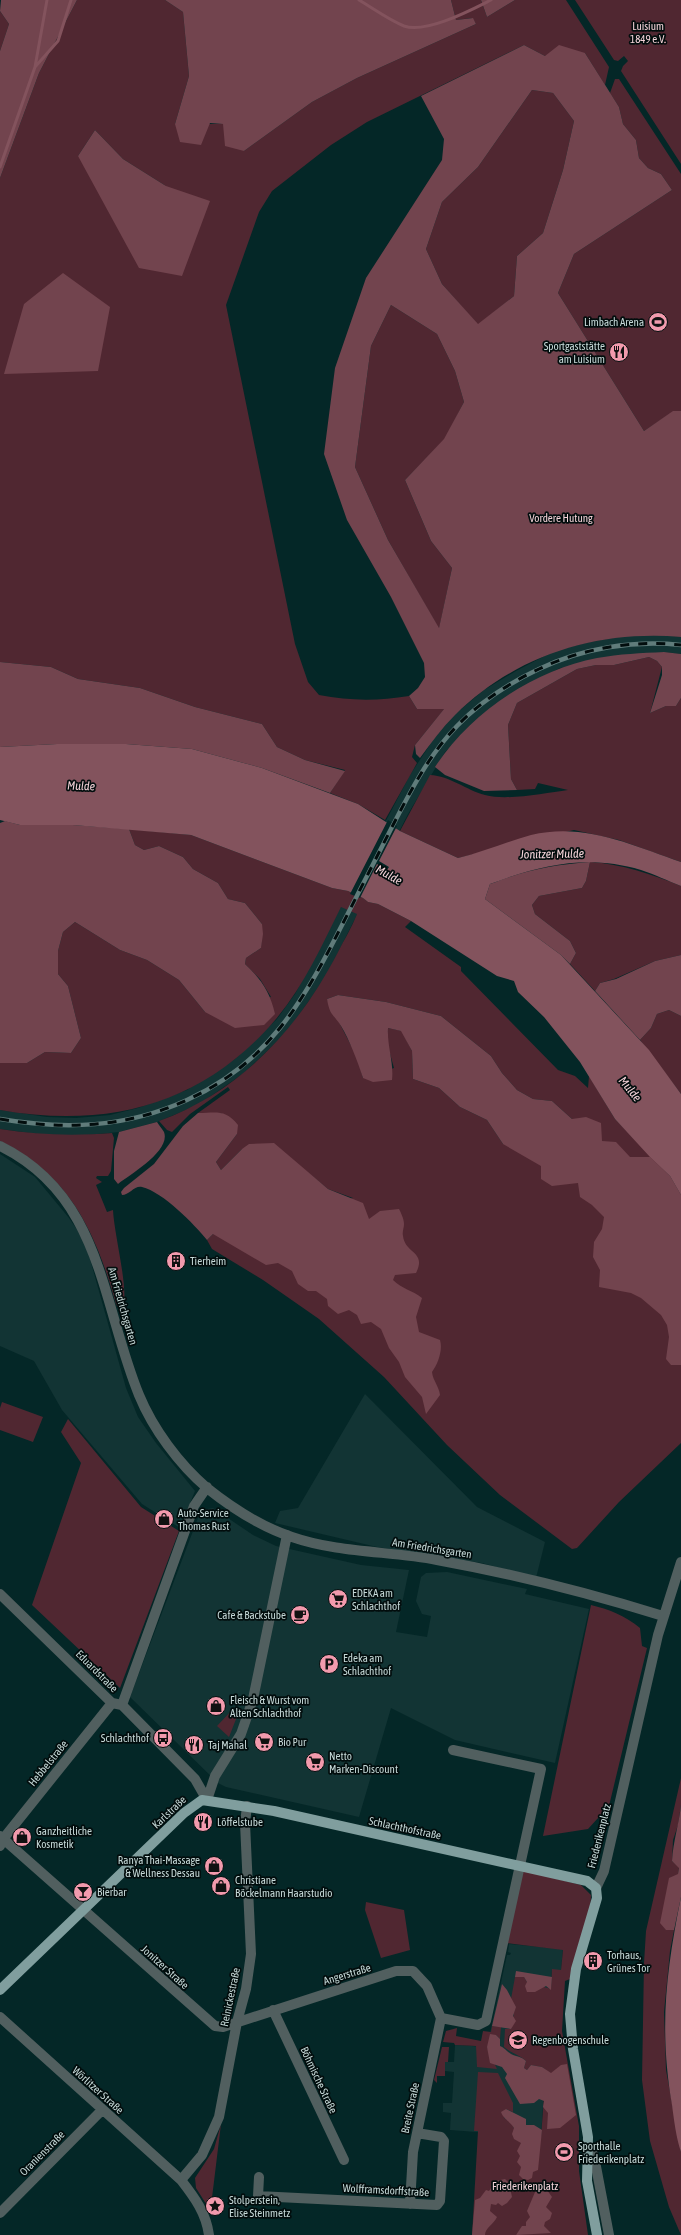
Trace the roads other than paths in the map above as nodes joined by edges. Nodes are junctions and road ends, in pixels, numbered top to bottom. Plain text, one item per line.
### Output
1 (0, 1146) edge
2 (207, 1487) junction
3 (287, 1535) junction
4 (681, 1562) edge
5 (0, 1594) edge
6 (663, 1616) junction
7 (117, 1704) junction
8 (453, 1750) dead end
9 (207, 1800) junction
10 (247, 1806) junction
11 (1, 1840) edge
12 (519, 1865) junction
13 (596, 1888) junction
14 (83, 1910) junction
15 (0, 1990) edge
16 (273, 2010) junction
17 (0, 2017) edge
18 (441, 2018) junction
19 (237, 2022) junction
20 (102, 2110) junction
21 (417, 2133) junction
22 (588, 2146) junction
23 (344, 2160) dead end
24 (259, 2178) dead end
25 (181, 2180) junction
26 (410, 2204) junction
27 (0, 2213) edge
28 (209, 2235) edge
29 (597, 2235) edge
30 (609, 2235) edge

1 - 2 street, Am Friedrichsgarten
2 - 3 street, Am Friedrichsgarten
2 - 7 street
3 - 6 street, Am Friedrichsgarten
3 - 9 street
4 - 6 street, Friederikenplatz
5 - 7 street, Eduardstraße
6 - 13 street, Friederikenplatz
7 - 9 street, Eduardstraße
7 - 11 street, Hebbelstraße
8 - 12 street
9 - 10 main road, Schlachthofstraße
9 - 14 main road, Karlstraße
10 - 12 main road, Schlachthofstraße
10 - 19 street, Reinickestraße
11 - 14 street, Jonitzer Straße
12 - 13 main road, Schlachthofstraße
12 - 18 street
13 - 22 main road, Friederikenplatz
14 - 15 main road, Karlstraße
14 - 19 street, Jonitzer Straße
16 - 18 street, Angerstraße
16 - 19 street, Angerstraße
16 - 23 street, Böhmische Straße
17 - 20 street, Wörlitzer Straße
18 - 21 street, Breite Straße
19 - 25 street, Reinickestraße
20 - 25 street, Wörlitzer Straße
20 - 27 street, Oranienstraße
21 - 26 street, Breite Straße
21 - 26 street, Wolfframsdorffstraße
22 - 29 main road, Friederikenplatz
22 - 30 street
24 - 26 street, Wolfframsdorffstraße
25 - 28 street, Wörlitzer Straße

